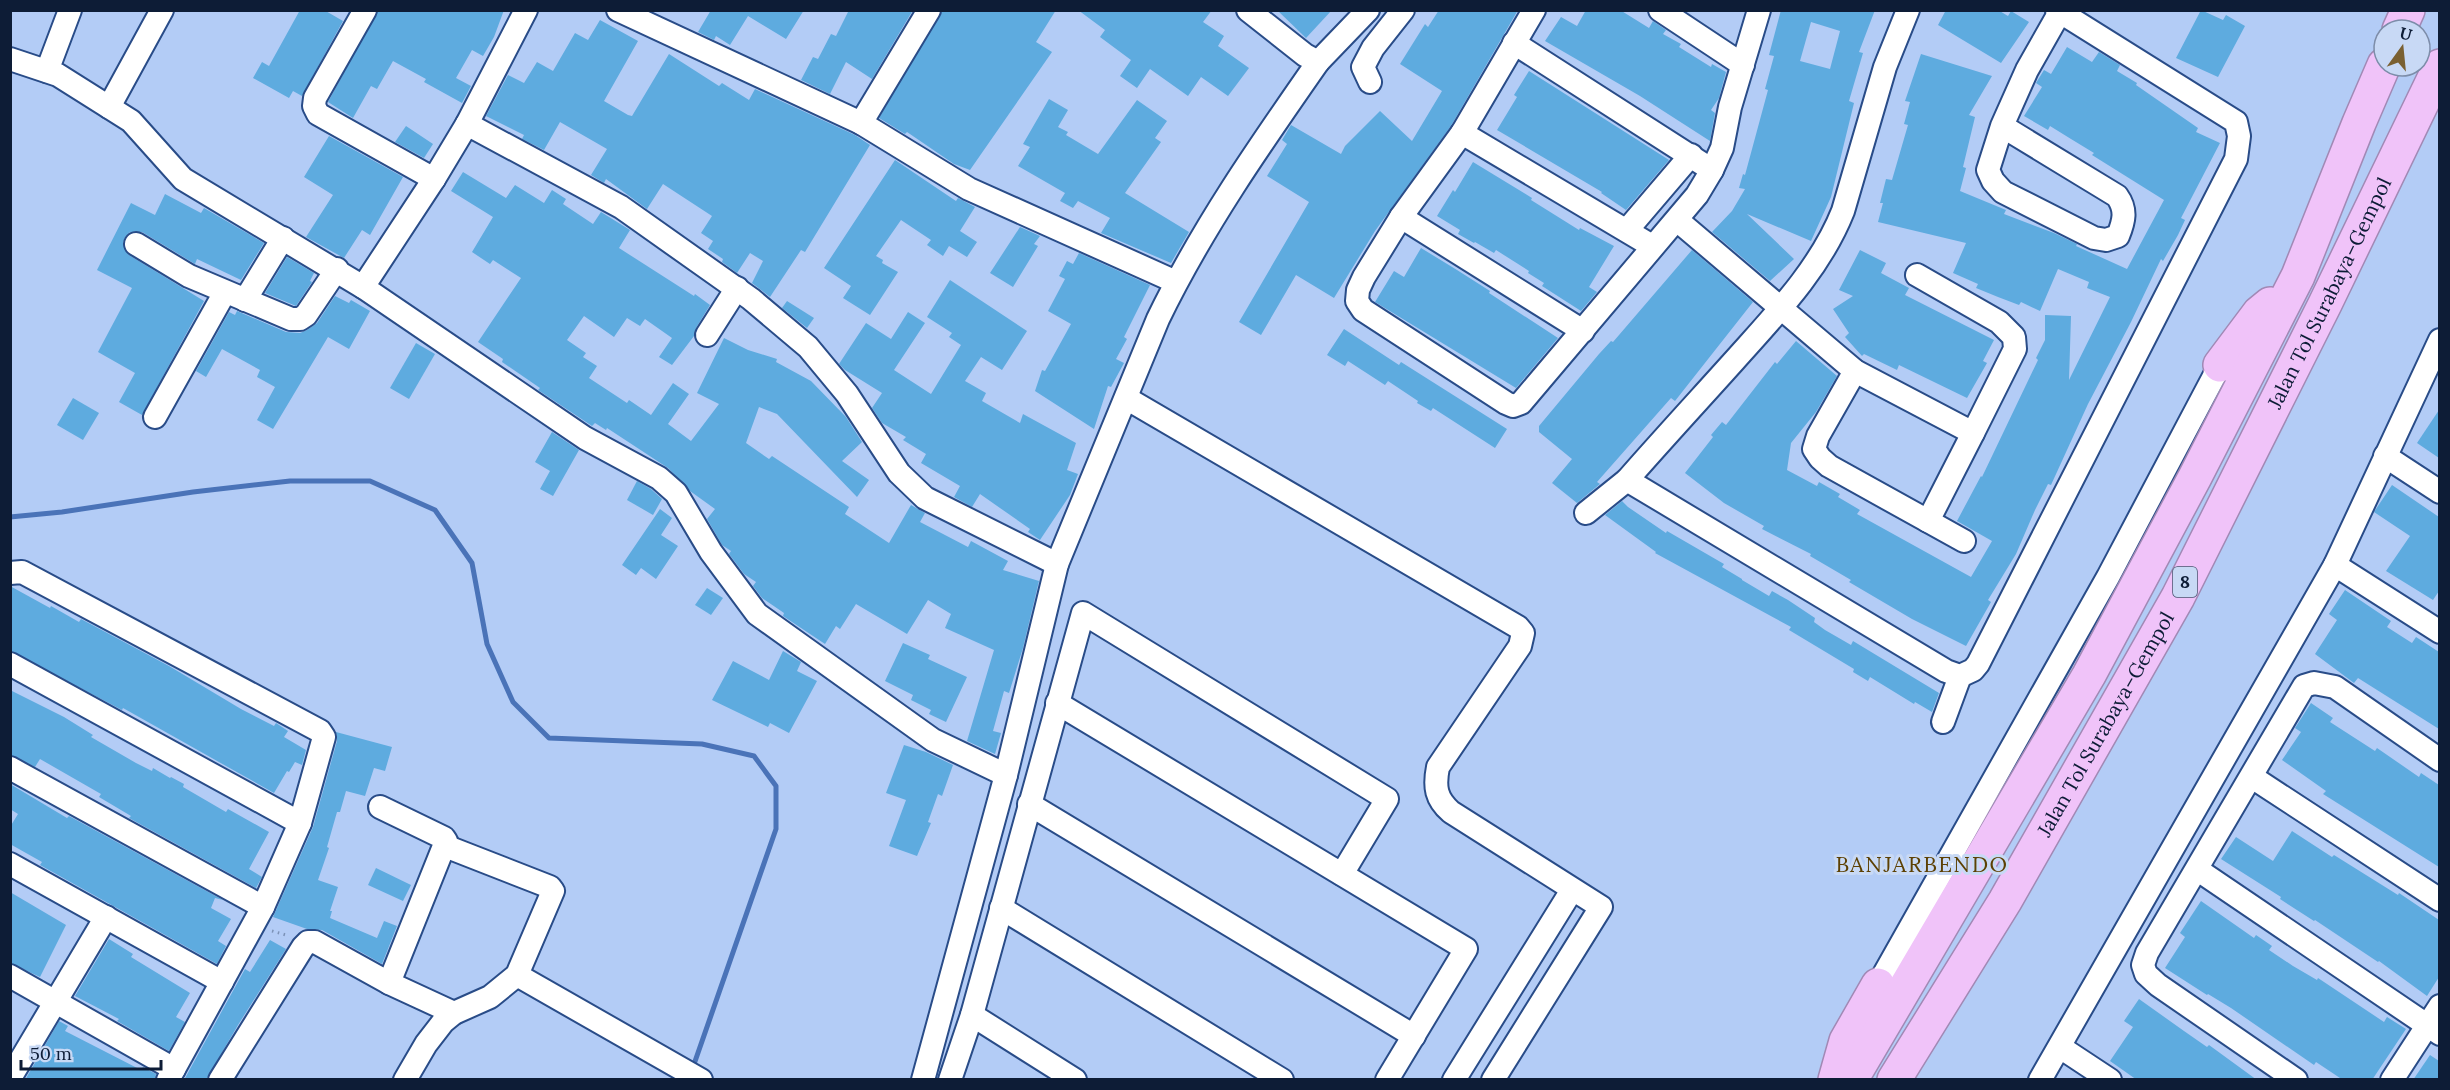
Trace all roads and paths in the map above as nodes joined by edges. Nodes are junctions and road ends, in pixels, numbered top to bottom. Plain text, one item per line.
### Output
1 (70, 10) edge
2 (162, 10) edge
3 (365, 10) edge
4 (526, 10) edge
5 (618, 10) edge
6 (929, 10) edge
7 (1248, 10) edge
8 (1368, 10) edge
9 (1403, 10) edge
10 (1534, 10) edge
11 (1660, 10) edge
12 (1759, 10) edge
13 (1908, 10) edge
14 (2059, 11) edge
15 (1514, 43) junction
16 (10, 59) edge
17 (1318, 62) junction
18 (1743, 65) junction
19 (2439, 66) edge
20 (47, 71) junction
21 (2379, 78) edge
22 (1370, 82) dead end
23 (109, 107) junction
24 (861, 123) junction
25 (467, 124) junction
26 (2002, 126) junction
27 (1462, 133) junction
28 (1691, 155) junction
29 (1712, 170) junction
30 (434, 179) junction
31 (1401, 217) junction
32 (1677, 220) junction
33 (1628, 231) junction
34 (284, 238) junction
35 (136, 244) dead end
36 (1652, 246) junction
37 (337, 269) junction
38 (1917, 275) dead end
39 (2298, 276) junction
40 (1176, 282) junction
41 (363, 287) junction
42 (737, 288) junction
43 (235, 296) junction
44 (1781, 308) junction
45 (1583, 331) junction
46 (707, 336) dead end
47 (2436, 355) edge
48 (2220, 365) joint
49 (1855, 371) junction
50 (1126, 398) junction
51 (155, 417) dead end
52 (1973, 433) junction
53 (2385, 456) junction
54 (1627, 480) junction
55 (2439, 492) edge
56 (1586, 513) dead end
57 (1928, 521) junction
58 (1964, 541) dead end
59 (1057, 564) junction
60 (2335, 564) junction
61 (10, 573) edge
62 (2439, 632) edge
63 (10, 664) edge
64 (1960, 676) junction
65 (1057, 703) junction
66 (1943, 722) dead end
67 (2439, 760) edge
68 (10, 768) edge
69 (1006, 776) junction
70 (2252, 777) junction
71 (1029, 804) junction
72 (380, 807) dead end
73 (300, 823) junction
74 (446, 846) junction
75 (10, 864) edge
76 (2198, 870) junction
77 (1342, 874) junction
78 (1572, 890) junction
79 (2439, 900) edge
80 (1001, 908) junction
81 (258, 916) junction
82 (106, 917) junction
83 (308, 942) junction
84 (517, 975) junction
85 (10, 976) edge
86 (222, 982) junction
87 (389, 983) junction
88 (1878, 985) joint
89 (56, 1001) junction
90 (2439, 1006) edge
91 (454, 1013) junction
92 (972, 1015) junction
93 (2433, 1030) edge
94 (1414, 1036) junction
95 (2060, 1047) junction
96 (171, 1074) edge
97 (2049, 1076) edge
98 (10, 1078) edge
99 (220, 1080) edge
100 (405, 1080) edge
101 (701, 1080) edge
102 (923, 1080) edge
103 (950, 1080) edge
104 (1075, 1080) edge
105 (1282, 1080) edge
106 (1387, 1080) edge
107 (1454, 1080) edge
108 (1492, 1080) edge
109 (1835, 1080) edge
110 (1851, 1080) edge
111 (1894, 1080) edge
112 (2110, 1080) edge
113 (2296, 1080) edge
114 (2392, 1080) edge

1 - 20 street
2 - 23 street
3 - 30 street
4 - 25 street
5 - 24 street
6 - 24 street
7 - 17 street
8 - 17 street
9 - 22 street
10 - 15 street
11 - 18 street
12 - 18 street
13 - 44 street
14 - 26 street
14 - 64 street
15 - 27 street
15 - 28 street
16 - 20 street
17 - 40 street
18 - 29 street
19 - 111 highway, Jalan Tol Surabaya–Gempol / 8
20 - 23 street
21 - 39 highway, Jalan Tol Surabaya–Gempol / 8
23 - 34 street
24 - 40 street
25 - 30 street
25 - 42 street
26 - 26 street
27 - 31 street
27 - 33 street
28 - 29 street
28 - 33 street
29 - 32 street
30 - 41 street
31 - 45 street
31 - 45 street
32 - 36 street
32 - 44 street
33 - 36 street
34 - 37 street
34 - 43 street
35 - 43 street
36 - 45 street
37 - 41 street
37 - 43 street
38 - 52 street
39 - 48 highway
39 - 110 highway, Jalan Tol Surabaya–Gempol / 8
40 - 50 street
41 - 69 street
42 - 46 street
42 - 59 street
43 - 51 street
44 - 49 street
44 - 54 street
47 - 53 street
48 - 88 street
49 - 52 street
49 - 57 street
50 - 59 street
50 - 78 street
52 - 57 street
53 - 55 street
53 - 60 street
54 - 56 street
54 - 64 street
57 - 58 street
59 - 69 street
60 - 62 street
60 - 95 street
61 - 73 street
63 - 73 street
64 - 66 street
65 - 71 street
65 - 77 street
65 - 77 street
67 - 70 street
68 - 81 street
69 - 102 street
70 - 76 street
70 - 79 street
71 - 80 street
71 - 94 street
72 - 74 street
73 - 81 street
74 - 84 street
74 - 87 street
75 - 82 street
76 - 93 street
76 - 113 street
77 - 94 street
78 - 107 street
78 - 108 street
80 - 92 street
80 - 105 street
81 - 83 path
81 - 86 street
82 - 86 street
82 - 89 street
83 - 87 street
83 - 99 street
84 - 91 street
84 - 101 street
85 - 89 street
86 - 96 street
87 - 91 street
88 - 109 highway
89 - 96 street
89 - 98 street
90 - 93 street
91 - 100 street
92 - 103 street
92 - 104 street
93 - 114 street
94 - 106 street
95 - 97 street
95 - 112 street

